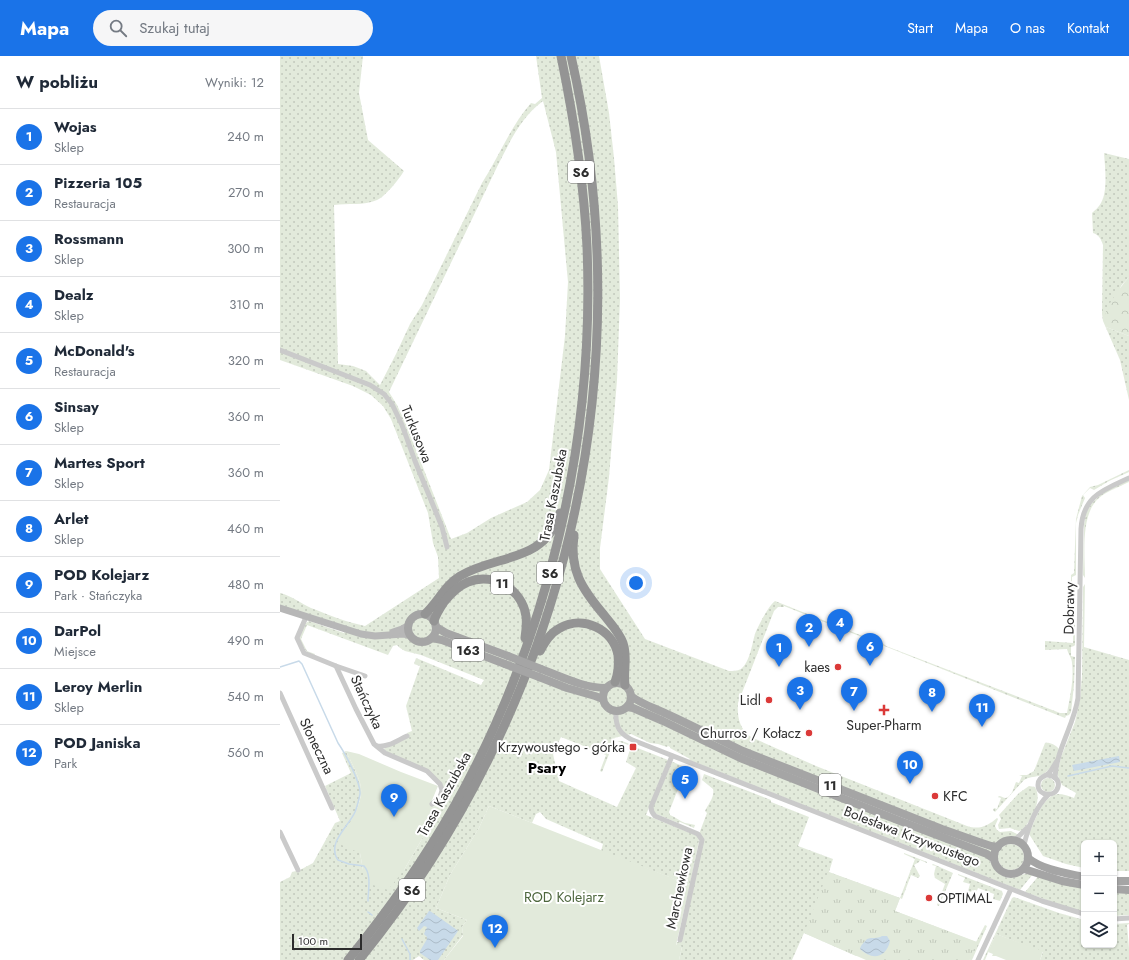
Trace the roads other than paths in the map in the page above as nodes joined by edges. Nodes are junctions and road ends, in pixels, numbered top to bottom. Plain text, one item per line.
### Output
1 (561, 56) edge
2 (571, 56) edge
3 (280, 350) edge
4 (1129, 478) edge
5 (570, 484) junction
6 (577, 504) junction
7 (447, 547) dead end
8 (280, 608) edge
9 (425, 614) junction
10 (306, 617) junction
11 (435, 624) junction
12 (408, 626) junction
13 (384, 635) junction
14 (410, 635) junction
15 (432, 638) junction
16 (506, 660) junction
17 (521, 660) junction
18 (336, 666) junction
19 (540, 673) junction
20 (526, 674) junction
21 (365, 676) dead end
22 (615, 682) junction
23 (625, 685) junction
24 (606, 688) junction
25 (280, 693) edge
26 (631, 696) junction
27 (603, 699) junction
28 (627, 707) junction
29 (616, 711) junction
30 (407, 736) dead end
31 (377, 746) junction
32 (672, 756) junction
33 (1058, 759) junction
34 (1047, 775) junction
35 (1055, 778) junction
36 (1040, 791) junction
37 (1048, 795) junction
38 (432, 804) dead end
39 (332, 808) dead end
40 (1038, 809) junction
41 (1030, 825) junction
42 (280, 832) edge
43 (1015, 840) junction
44 (1024, 846) junction
45 (998, 847) junction
46 (1028, 858) junction
47 (994, 859) junction
48 (1024, 869) junction
49 (298, 870) dead end
50 (1081, 876) edge
51 (1117, 881) edge
52 (1129, 881) edge
53 (1081, 884) edge
54 (1011, 889) junction
55 (1117, 889) edge
56 (1129, 890) edge
57 (1081, 913) edge
58 (1117, 918) edge
59 (1129, 918) edge
60 (680, 940) dead end
61 (348, 960) edge
62 (359, 960) edge
63 (978, 960) edge

1 - 5 highway, Trasa Kaszubska / S6
2 - 6 highway, Trasa Kaszubska / S6
3 - 7 street, Turkusowa
4 - 33 street, Dobrawy
5 - 9 highway
5 - 17 highway, Trasa Kaszubska / S6
6 - 20 highway, Trasa Kaszubska / S6
6 - 23 highway
8 - 10 main road, 163
9 - 11 main road
9 - 12 main road, 163
10 - 13 main road, 163
10 - 18 street, Stańczyka
11 - 15 main road, 163
11 - 16 main road
11 - 17 highway, 11
12 - 13 main road, 163
12 - 14 main road
13 - 14 main road, 163
14 - 15 main road, 163
15 - 16 main road, 163
16 - 19 main road, bridge
17 - 61 highway, Trasa Kaszubska / S6
18 - 21 street, Stańczyka
18 - 31 street, Stańczyka
19 - 24 main road
19 - 27 main road
20 - 22 highway
20 - 62 highway, Trasa Kaszubska / S6
22 - 23 main road
22 - 24 main road
23 - 26 main road
24 - 27 main road
25 - 39 street, Słoneczna
26 - 28 main road
26 - 45 main road, 11
27 - 29 main road
28 - 29 main road
28 - 47 main road, 11
29 - 32 street, Bolesława Krzywoustego
30 - 31 street, Stańczyka
31 - 38 street, Stańczyka
32 - 54 street, Bolesława Krzywoustego
32 - 60 street, Marchewkowa
33 - 34 street, Dobrawy
33 - 35 street, Dobrawy
34 - 35 street
34 - 36 street, Dobrawy
35 - 37 street, Dobrawy
36 - 37 street
36 - 40 street, Dobrawy
37 - 40 street, Dobrawy
40 - 41 street, Dobrawy
41 - 43 street
41 - 44 street
42 - 49 street
43 - 44 main road
43 - 45 main road
44 - 46 main road
45 - 47 main road
46 - 48 main road
46 - 50 main road
47 - 48 main road, 11
48 - 53 main road, 11
51 - 52 main road
54 - 57 street, Bolesława Krzywoustego
54 - 63 street
55 - 56 main road
58 - 59 street

